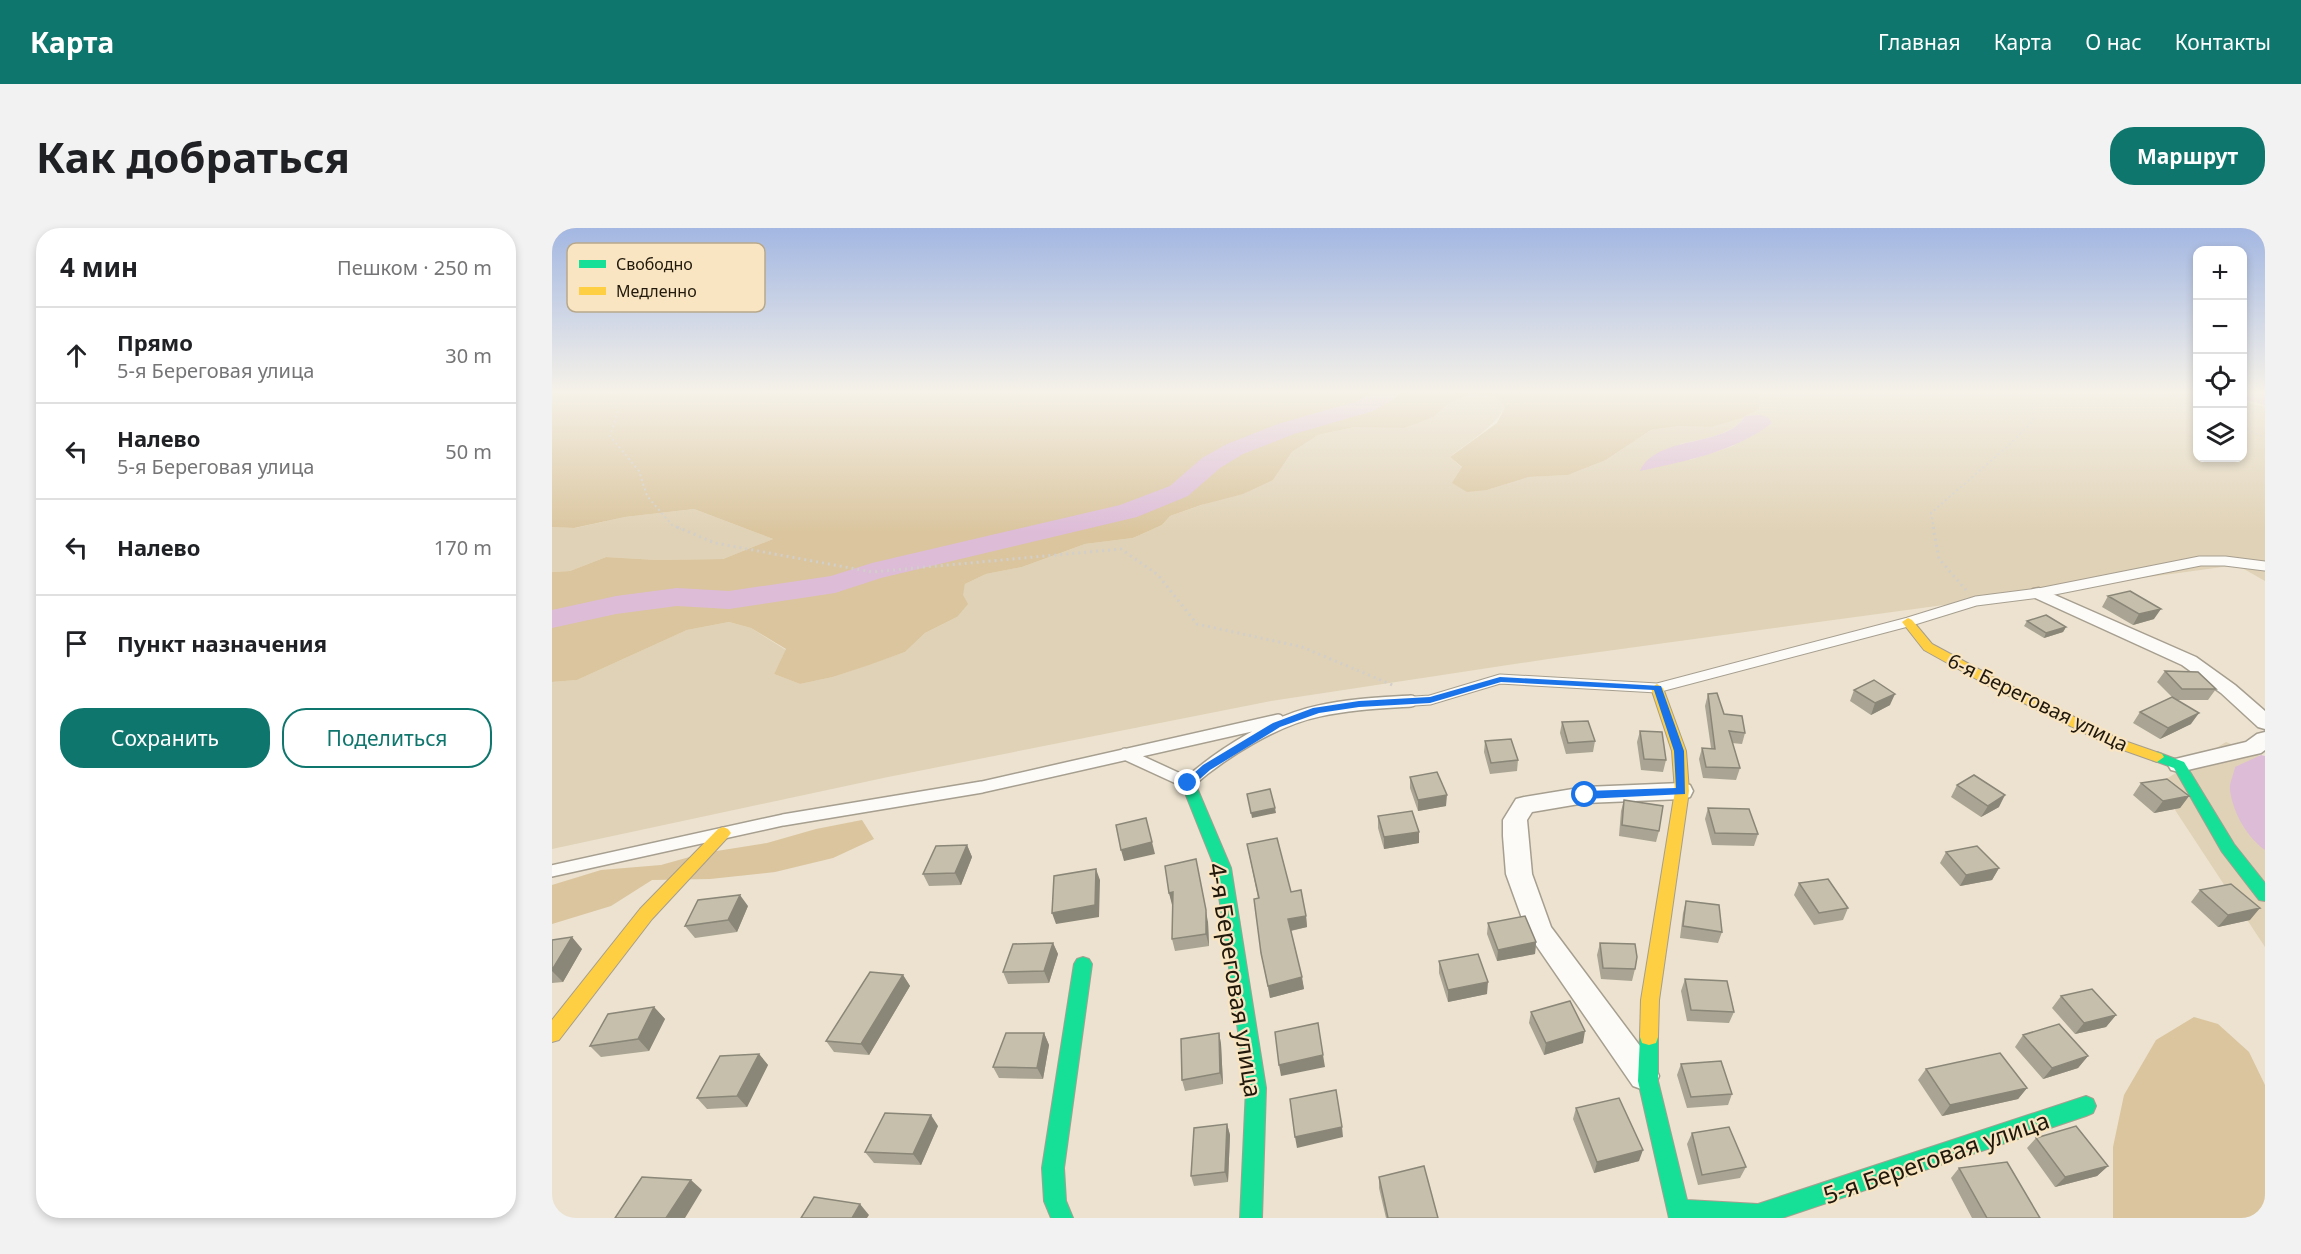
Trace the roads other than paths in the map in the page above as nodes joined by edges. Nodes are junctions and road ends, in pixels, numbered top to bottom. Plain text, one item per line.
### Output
1 (2265, 566) edge
2 (2039, 593) junction
3 (1908, 622) junction
4 (1658, 688) junction
5 (1307, 714) junction
6 (2265, 722) edge
7 (2265, 739) edge
8 (1125, 754) junction
9 (2179, 765) junction
10 (1188, 783) junction
11 (1682, 791) junction
12 (723, 833) junction
13 (552, 871) edge
14 (2265, 895) edge
15 (1083, 964) dead end
16 (552, 1034) edge
17 (1648, 1081) junction
18 (2086, 1106) dead end
19 (1679, 1214) edge
20 (1062, 1218) edge
21 (1251, 1218) edge

1 - 2 lane
2 - 3 lane
2 - 6 street
3 - 4 lane
3 - 9 street, 6-я Береговая улица
4 - 5 lane
4 - 11 street, 5-я Береговая улица
5 - 8 lane
5 - 10 lane
7 - 9 street
8 - 10 lane
8 - 12 lane
9 - 14 street
10 - 21 street, 4-я Береговая улица
11 - 17 street, 5-я Береговая улица
11 - 17 street, 5-я Береговая улица
12 - 13 lane
12 - 16 street
15 - 20 street
17 - 19 street, 5-я Береговая улица
18 - 19 street, 5-я Береговая улица

